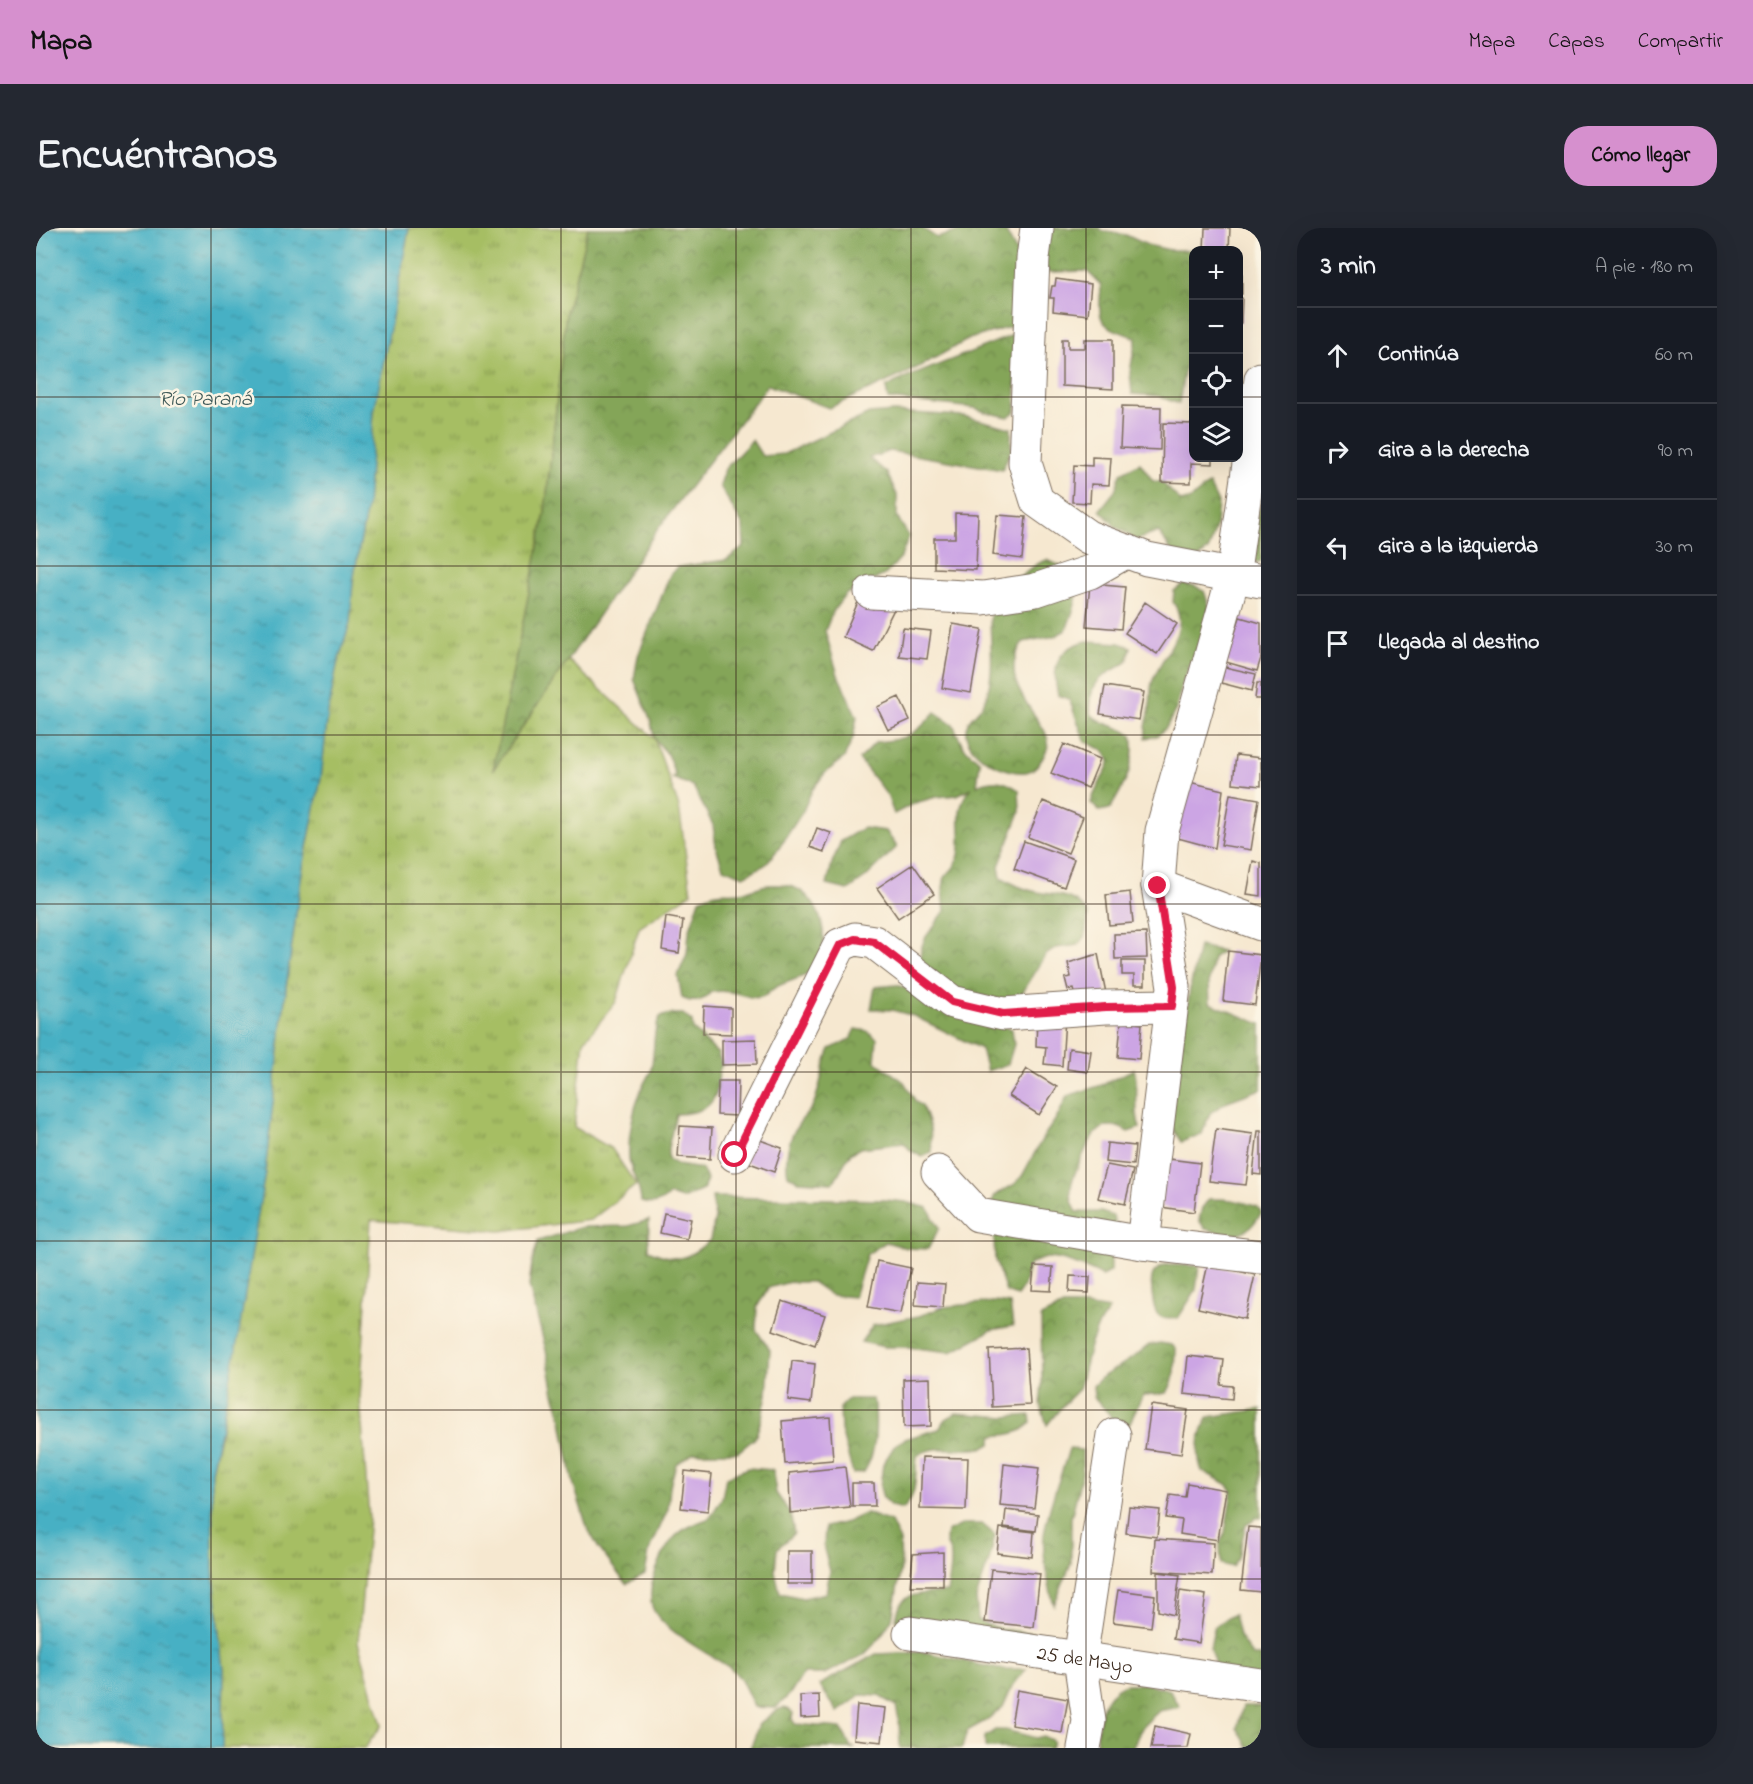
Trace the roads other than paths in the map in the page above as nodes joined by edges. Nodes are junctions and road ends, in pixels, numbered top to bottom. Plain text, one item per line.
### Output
1 (1037, 228) edge
2 (1261, 379) edge
3 (1127, 551) junction
4 (1247, 579) edge
5 (871, 592) dead end
6 (1158, 886) junction
7 (1261, 924) edge
8 (1172, 1006) junction
9 (735, 1155) dead end
10 (938, 1172) dead end
11 (1143, 1243) junction
12 (1261, 1257) edge
13 (1114, 1435) dead end
14 (910, 1633) dead end
15 (1080, 1659) junction
16 (1261, 1685) edge
17 (1087, 1734) edge
18 (1062, 1748) edge

1 - 3 street
2 - 4 street
3 - 4 street
3 - 5 street
4 - 6 street
6 - 7 street
6 - 8 street
8 - 9 street
8 - 11 street
10 - 11 street
11 - 12 street
13 - 15 street
14 - 15 street, 25 de Mayo
15 - 16 street, 25 de Mayo
15 - 17 street
17 - 18 street

